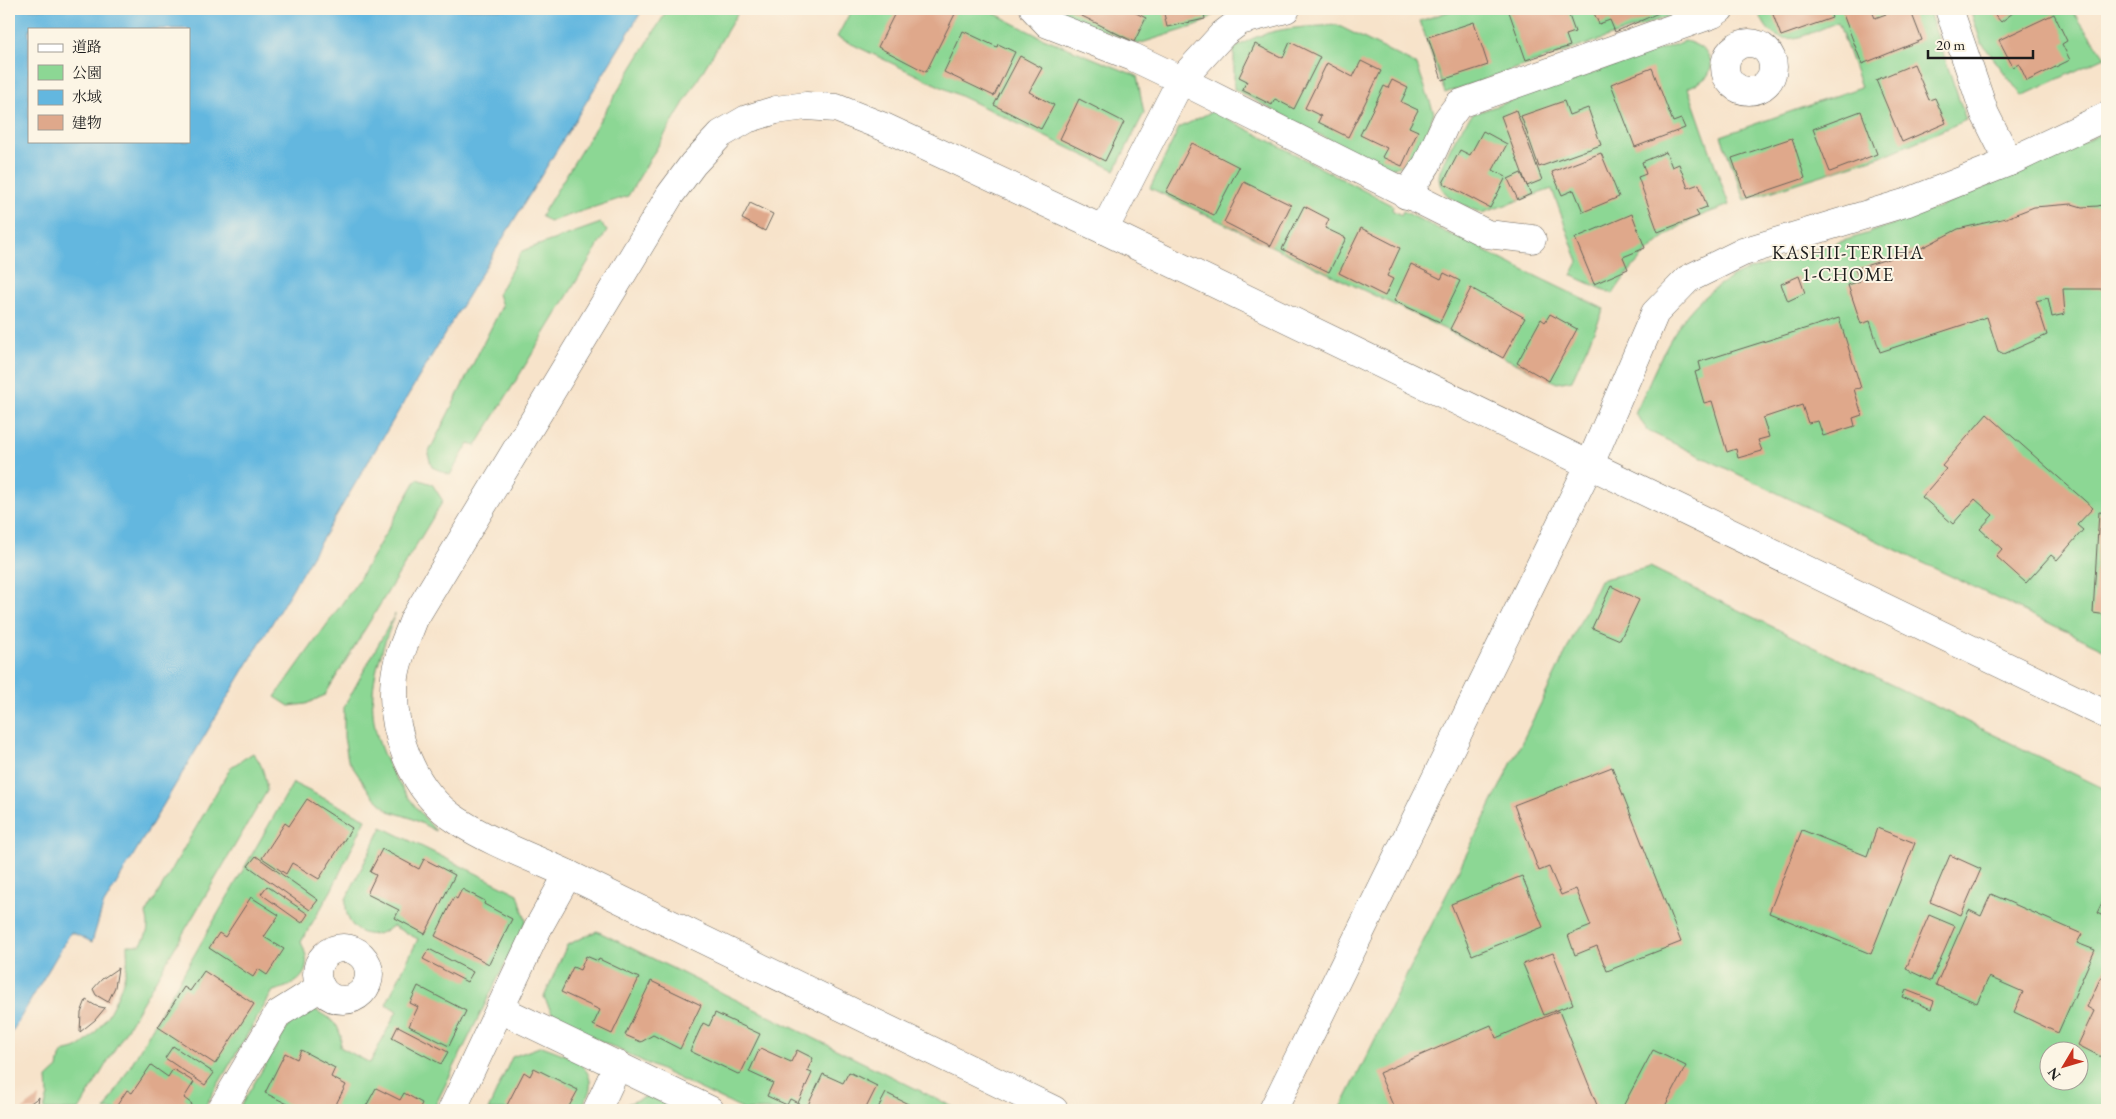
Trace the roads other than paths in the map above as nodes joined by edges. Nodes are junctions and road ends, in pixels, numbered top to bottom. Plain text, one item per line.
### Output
1 (1034, 9) edge
2 (1286, 9) edge
3 (1949, 9) edge
4 (1716, 12) edge
5 (1737, 46) dead end
6 (1181, 80) junction
7 (2107, 116) edge
8 (2009, 162) junction
9 (1406, 195) junction
10 (1104, 230) junction
11 (1532, 239) dead end
12 (1590, 464) junction
13 (2107, 715) edge
14 (568, 874) junction
15 (321, 987) dead end
16 (500, 1009) junction
17 (618, 1065) junction
18 (220, 1110) edge
19 (452, 1110) edge
20 (597, 1110) edge
21 (710, 1110) edge
22 (1054, 1110) edge
23 (1273, 1110) edge

1 - 6 street
2 - 6 street
3 - 8 street
4 - 5 street
4 - 9 street
6 - 9 street
6 - 10 street
7 - 8 street
8 - 12 street
9 - 11 street
10 - 12 street
10 - 14 street
12 - 13 street
12 - 23 street
14 - 16 street
14 - 22 street
15 - 18 street
16 - 17 street
16 - 19 street
17 - 20 street
17 - 21 street

